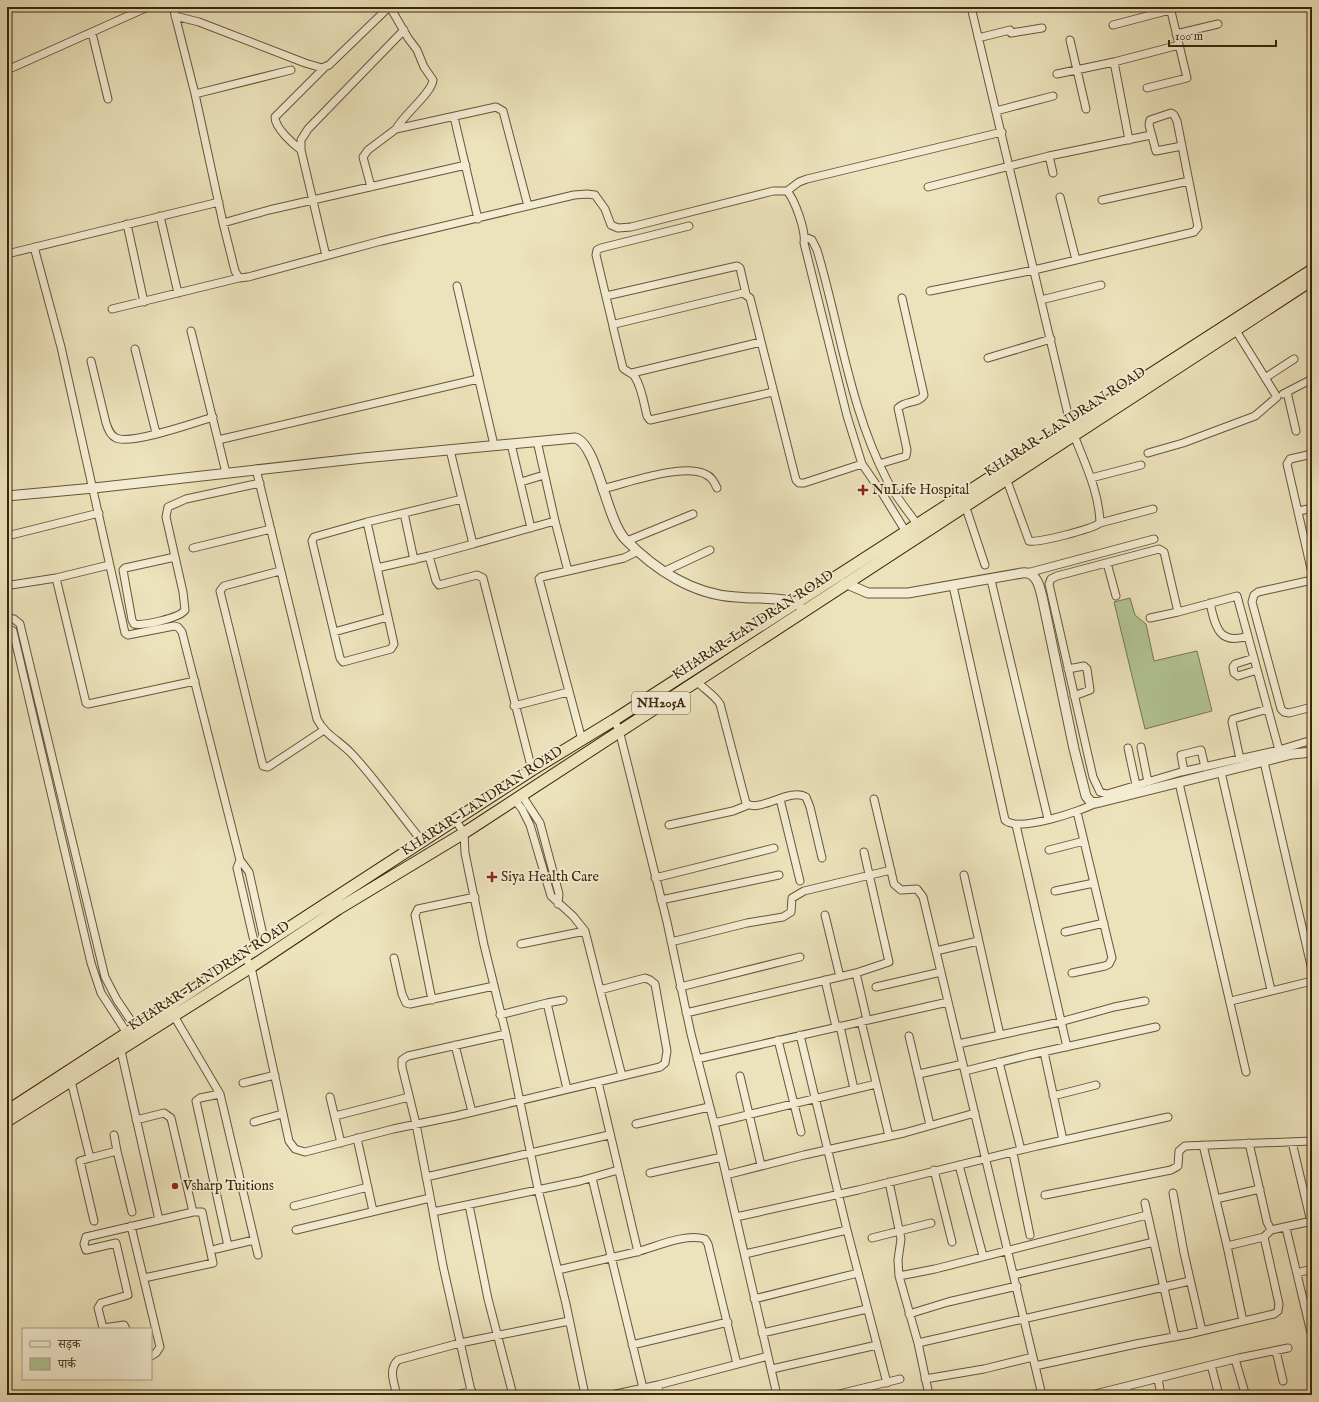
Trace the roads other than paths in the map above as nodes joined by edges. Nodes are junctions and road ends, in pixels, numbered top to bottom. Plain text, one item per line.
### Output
1 (148, 7) edge
2 (173, 7) edge
3 (389, 7) edge
4 (971, 7) edge
5 (1170, 8) edge
6 (175, 16) junction
7 (1218, 24) dead end
8 (1113, 25) dead end
9 (1042, 28) dead end
10 (404, 30) junction
11 (92, 33) junction
12 (1176, 34) junction
13 (978, 38) junction
14 (1070, 40) dead end
15 (1179, 45) junction
16 (1114, 62) junction
17 (324, 68) junction
18 (7, 70) edge
19 (291, 70) dead end
20 (1077, 70) junction
21 (1057, 74) dead end
22 (1147, 88) dead end
23 (195, 94) junction
24 (1053, 96) dead end
25 (108, 99) dead end
26 (1086, 109) dead end
27 (996, 111) junction
28 (454, 117) junction
29 (396, 129) junction
30 (1002, 132) junction
31 (1151, 135) junction
32 (1129, 140) junction
33 (1182, 146) junction
34 (301, 150) junction
35 (1049, 156) junction
36 (466, 165) junction
37 (1009, 167) junction
38 (1053, 173) dead end
39 (1189, 181) junction
40 (371, 187) junction
41 (928, 187) dead end
42 (787, 191) junction
43 (1060, 197) dead end
44 (1102, 200) dead end
45 (312, 201) junction
46 (219, 202) junction
47 (528, 206) junction
48 (160, 216) junction
49 (478, 218) junction
50 (223, 223) junction
51 (127, 224) junction
52 (689, 226) dead end
53 (805, 237) junction
54 (34, 247) junction
55 (7, 254) edge
56 (326, 256) junction
57 (1076, 260) junction
58 (1034, 270) junction
59 (1312, 270) edge
60 (239, 278) junction
61 (1312, 280) edge
62 (1101, 285) dead end
63 (457, 286) dead end
64 (930, 291) dead end
65 (178, 293) junction
66 (746, 294) junction
67 (606, 296) junction
68 (902, 298) dead end
69 (1041, 300) junction
70 (144, 302) junction
71 (112, 309) dead end
72 (613, 326) junction
73 (1235, 329) junction
74 (191, 331) dead end
75 (1051, 339) junction
76 (761, 342) junction
77 (136, 349) dead end
78 (988, 358) dead end
79 (1294, 359) dead end
80 (91, 361) dead end
81 (632, 373) junction
82 (1266, 378) junction
83 (478, 379) junction
84 (1312, 379) edge
85 (773, 392) junction
86 (1287, 392) junction
87 (1277, 397) junction
88 (212, 418) junction
89 (1072, 431) junction
90 (1296, 431) dead end
91 (156, 433) junction
92 (218, 440) junction
93 (537, 441) junction
94 (511, 444) junction
95 (494, 445) junction
96 (450, 450) junction
97 (1148, 453) dead end
98 (1312, 454) edge
99 (862, 464) junction
100 (879, 464) junction
101 (1141, 465) dead end
102 (256, 469) junction
103 (226, 472) junction
104 (544, 475) junction
105 (1006, 478) junction
106 (1091, 478) junction
107 (520, 482) junction
108 (260, 483) junction
109 (94, 488) junction
110 (718, 488) dead end
111 (602, 489) junction
112 (7, 496) edge
113 (462, 499) junction
114 (965, 505) junction
115 (1312, 508) edge
116 (1153, 509) dead end
117 (1299, 511) junction
118 (99, 512) junction
119 (404, 513) junction
120 (693, 514) dead end
121 (555, 521) junction
122 (367, 522) junction
123 (1100, 523) junction
124 (917, 524) junction
125 (531, 528) junction
126 (271, 529) junction
127 (906, 532) junction
128 (7, 536) edge
129 (1154, 540) dead end
130 (627, 541) junction
131 (899, 543) junction
132 (473, 544) junction
133 (192, 548) dead end
134 (710, 550) dead end
135 (638, 551) junction
136 (429, 556) junction
137 (175, 557) junction
138 (414, 560) junction
139 (1311, 560) edge
140 (1107, 562) junction
141 (109, 565) junction
142 (985, 566) dead end
143 (377, 568) junction
144 (280, 571) junction
145 (568, 571) junction
146 (665, 571) junction
147 (1027, 573) junction
148 (1312, 573) edge
149 (56, 578) junction
150 (991, 580) junction
151 (1312, 580) edge
152 (845, 583) junction
153 (7, 584) edge
154 (954, 586) junction
155 (1116, 596) dead end
156 (1210, 603) junction
157 (800, 607) junction
158 (1178, 612) junction
159 (388, 617) junction
160 (11, 618) edge
161 (1150, 618) dead end
162 (8, 628) edge
163 (334, 632) junction
164 (1248, 636) junction
165 (1254, 658) junction
166 (1068, 669) junction
167 (1257, 670) junction
168 (195, 680) junction
169 (696, 680) junction
170 (568, 692) junction
171 (1074, 696) junction
172 (514, 706) junction
173 (1312, 707) edge
174 (1268, 709) junction
175 (617, 725) junction
176 (324, 730) junction
177 (582, 740) junction
178 (1312, 740) edge
179 (1141, 747) dead end
180 (1128, 748) dead end
181 (1280, 750) junction
182 (1312, 752) edge
183 (1240, 758) junction
184 (53, 759) junction
185 (44, 762) junction
186 (1264, 762) junction
187 (1205, 767) junction
188 (532, 770) junction
189 (1184, 772) junction
190 (1221, 772) junction
191 (1148, 782) junction
192 (1179, 782) junction
193 (1136, 785) junction
194 (518, 797) junction
195 (780, 799) junction
196 (874, 799) dead end
197 (1096, 803) junction
198 (748, 805) junction
199 (1077, 812) junction
200 (1048, 819) junction
201 (456, 821) junction
202 (669, 825) dead end
203 (1016, 825) junction
204 (464, 832) junction
205 (73, 840) junction
206 (422, 841) junction
207 (1084, 841) junction
208 (63, 843) junction
209 (774, 848) dead end
210 (1049, 850) dead end
211 (864, 852) dead end
212 (822, 858) dead end
213 (240, 860) junction
214 (891, 870) junction
215 (779, 875) dead end
216 (964, 875) dead end
217 (869, 876) junction
218 (655, 878) junction
219 (800, 881) dead end
220 (1094, 883) junction
221 (1055, 891) dead end
222 (475, 897) junction
223 (661, 900) junction
224 (825, 915) dead end
225 (1104, 923) junction
226 (585, 931) junction
227 (1065, 932) dead end
228 (978, 941) junction
229 (671, 942) junction
230 (521, 944) dead end
231 (260, 947) junction
232 (936, 951) junction
233 (245, 956) junction
234 (800, 957) dead end
235 (394, 958) dead end
236 (251, 967) junction
237 (1312, 970) edge
238 (941, 972) junction
239 (856, 973) junction
240 (1072, 973) dead end
241 (840, 976) junction
242 (825, 980) junction
243 (1312, 981) edge
244 (494, 986) junction
245 (680, 987) junction
246 (876, 987) dead end
247 (600, 990) junction
248 (1271, 990) junction
249 (432, 1000) junction
250 (563, 1000) dead end
251 (1145, 1000) dead end
252 (1231, 1001) junction
253 (948, 1002) junction
254 (547, 1003) junction
255 (686, 1013) junction
256 (500, 1015) junction
257 (174, 1016) junction
258 (864, 1020) junction
259 (1060, 1022) junction
260 (838, 1026) junction
261 (1156, 1027) dead end
262 (132, 1030) junction
263 (506, 1034) junction
264 (800, 1035) junction
265 (1000, 1035) junction
266 (909, 1036) dead end
267 (778, 1040) junction
268 (958, 1044) junction
269 (455, 1046) junction
270 (1066, 1047) junction
271 (121, 1050) junction
272 (1044, 1052) junction
273 (697, 1059) junction
274 (999, 1062) junction
275 (964, 1068) junction
276 (1246, 1072) dead end
277 (918, 1074) junction
278 (274, 1075) junction
279 (622, 1076) junction
280 (740, 1076) dead end
281 (71, 1081) junction
282 (598, 1082) junction
283 (243, 1083) dead end
284 (876, 1084) junction
285 (1096, 1085) dead end
286 (567, 1089) junction
287 (854, 1089) junction
288 (220, 1094) junction
289 (1053, 1096) junction
290 (330, 1097) dead end
291 (409, 1097) junction
292 (816, 1098) junction
293 (520, 1100) junction
294 (795, 1104) junction
295 (709, 1107) junction
296 (7, 1111) edge
297 (472, 1112) junction
298 (975, 1113) junction
299 (282, 1114) junction
300 (749, 1114) junction
301 (335, 1116) junction
302 (1168, 1117) dead end
303 (136, 1120) junction
304 (7, 1122) edge
305 (254, 1122) dead end
306 (714, 1123) junction
307 (416, 1124) junction
308 (636, 1124) dead end
309 (930, 1125) junction
310 (801, 1132) dead end
311 (114, 1135) dead end
312 (609, 1135) junction
313 (889, 1136) junction
314 (358, 1138) junction
315 (1063, 1140) junction
316 (1312, 1141) edge
317 (1292, 1142) junction
318 (341, 1143) junction
319 (1250, 1143) junction
320 (1203, 1144) junction
321 (828, 1150) junction
322 (1021, 1150) junction
323 (117, 1151) junction
324 (531, 1153) junction
325 (1012, 1153) junction
326 (722, 1157) junction
327 (90, 1158) junction
328 (986, 1160) junction
329 (761, 1165) junction
330 (959, 1165) junction
331 (618, 1170) junction
332 (934, 1170) junction
333 (650, 1173) dead end
334 (726, 1175) junction
335 (426, 1177) junction
336 (592, 1178) junction
337 (889, 1182) junction
338 (368, 1187) junction
339 (538, 1189) junction
340 (1260, 1189) junction
341 (1172, 1193) dead end
342 (840, 1194) junction
343 (1045, 1195) dead end
344 (430, 1198) junction
345 (1216, 1199) junction
346 (1145, 1203) dead end
347 (469, 1205) junction
348 (294, 1206) dead end
349 (132, 1212) dead end
350 (193, 1212) junction
351 (373, 1212) junction
352 (433, 1212) junction
353 (1147, 1215) junction
354 (736, 1217) junction
355 (159, 1220) junction
356 (94, 1221) dead end
357 (1312, 1222) edge
358 (931, 1223) dead end
359 (131, 1226) junction
360 (1286, 1228) junction
361 (296, 1230) dead end
362 (847, 1230) junction
363 (1271, 1230) junction
364 (900, 1231) junction
365 (1030, 1235) dead end
366 (1264, 1237) junction
367 (872, 1238) dead end
368 (254, 1240) junction
369 (952, 1242) dead end
370 (1154, 1242) junction
371 (228, 1246) junction
372 (1227, 1246) junction
373 (216, 1249) dead end
374 (1008, 1249) junction
375 (638, 1252) junction
376 (744, 1254) junction
377 (258, 1255) dead end
378 (983, 1256) junction
379 (611, 1258) junction
380 (1312, 1269) edge
381 (558, 1270) junction
382 (858, 1273) junction
383 (1297, 1273) junction
384 (1014, 1275) junction
385 (899, 1276) junction
386 (144, 1278) junction
387 (1190, 1281) junction
388 (1017, 1286) junction
389 (1165, 1286) junction
390 (754, 1299) junction
391 (867, 1309) junction
392 (1309, 1311) edge
393 (909, 1314) junction
394 (1025, 1319) junction
395 (570, 1321) junction
396 (728, 1322) junction
397 (1243, 1322) junction
398 (103, 1328) edge
399 (103, 1328) edge
400 (126, 1328) edge
401 (1202, 1331) junction
402 (762, 1333) junction
403 (497, 1336) junction
404 (1175, 1337) junction
405 (1312, 1337) edge
406 (460, 1343) junction
407 (918, 1343) junction
408 (632, 1345) junction
409 (877, 1345) junction
410 (1288, 1348) dead end
411 (1276, 1351) junction
412 (152, 1355) edge
413 (768, 1356) junction
414 (1033, 1357) junction
415 (1235, 1359) junction
416 (737, 1364) junction
417 (1211, 1365) junction
418 (1035, 1366) junction
419 (772, 1369) junction
420 (900, 1379) dead end
421 (925, 1379) junction
422 (1158, 1379) junction
423 (1283, 1382) dead end
424 (887, 1383) junction
425 (658, 1385) junction
426 (1126, 1387) junction
427 (643, 1388) junction
428 (472, 1393) edge
429 (1245, 1393) dead end
430 (846, 1394) edge
431 (397, 1395) edge
432 (456, 1395) edge
433 (513, 1395) edge
434 (585, 1395) edge
435 (611, 1395) edge
436 (659, 1395) edge
437 (777, 1395) edge
438 (835, 1395) edge
439 (929, 1395) edge
440 (1042, 1395) edge
441 (1091, 1395) edge
442 (1128, 1395) edge
443 (1161, 1395) edge
444 (1219, 1395) edge

1 - 11 street
2 - 6 street
3 - 10 street
3 - 17 street
4 - 13 street
5 - 8 street
5 - 12 street
6 - 17 street
6 - 23 street
7 - 12 street
9 - 13 street
10 - 29 street
10 - 34 street
11 - 18 street
11 - 25 street
12 - 15 street
13 - 27 street
14 - 20 street
15 - 16 street
15 - 22 street
16 - 20 street
16 - 32 street
17 - 34 street
19 - 23 street
20 - 21 street
20 - 26 street
23 - 46 street
24 - 27 street
27 - 30 street
28 - 29 street
28 - 36 street
28 - 47 street
29 - 40 street
30 - 37 street
30 - 42 street
31 - 32 street
31 - 33 street
31 - 33 street
32 - 35 street
33 - 39 street
34 - 45 street
35 - 37 street
35 - 38 street
36 - 40 street
36 - 49 street
37 - 41 street
37 - 58 street
39 - 44 street
39 - 57 street
40 - 45 street
42 - 47 street
42 - 53 street
43 - 57 street
45 - 50 street
45 - 56 street
46 - 48 street
46 - 50 street
47 - 49 street
48 - 51 street
48 - 65 street
49 - 56 street
50 - 60 street
51 - 54 street
51 - 70 street
52 - 67 street
53 - 99 street
53 - 100 street
54 - 55 street
54 - 109 street
56 - 60 street
57 - 58 street
58 - 64 street
58 - 69 street
59 - 89 highway, NH205A
60 - 65 street
61 - 73 highway, KHARAR-LANDRAN ROAD / NH205A
62 - 69 street
63 - 83 street
65 - 70 street
66 - 67 street
66 - 72 street
66 - 76 street
67 - 72 street
68 - 100 street
69 - 75 street
70 - 71 street
72 - 81 street
73 - 82 street
73 - 89 highway, KHARAR-LANDRAN ROAD / NH205A
74 - 88 street
75 - 78 street
75 - 89 street
76 - 81 street
76 - 85 street
77 - 91 street
79 - 82 street
80 - 91 street
81 - 85 street
82 - 87 street
83 - 92 street
83 - 95 street
84 - 86 street
85 - 99 street
86 - 87 street
86 - 90 street
87 - 97 street
88 - 91 street
88 - 92 street
89 - 105 highway, KHARAR-LANDRAN ROAD / NH205A
89 - 106 street
89 - 124 highway, NH205A
92 - 103 street
93 - 94 street
93 - 104 street
93 - 111 street
94 - 95 street
94 - 107 street
95 - 96 street
96 - 102 street
96 - 113 street
98 - 117 street
99 - 127 street
100 - 124 street
101 - 106 street
102 - 103 street
102 - 108 street
103 - 109 street
104 - 107 street
104 - 121 street
105 - 114 highway, KHARAR-LANDRAN ROAD / NH205A
105 - 123 street
106 - 123 street
107 - 125 street
108 - 126 street
108 - 137 street
109 - 112 street
109 - 118 street
110 - 111 street
111 - 130 street
113 - 119 street
113 - 132 street
114 - 131 highway, KHARAR-LANDRAN ROAD / NH205A
114 - 142 street
115 - 117 street
116 - 123 street
117 - 139 street
118 - 128 street
118 - 141 street
119 - 122 street
119 - 138 street
120 - 130 street
121 - 125 street
121 - 145 street
122 - 143 street
122 - 163 street
124 - 127 highway, NH205A
125 - 132 street
126 - 133 street
126 - 144 street
127 - 131 highway, NH205A
129 - 147 street
130 - 135 street
131 - 152 highway, KHARAR-LANDRAN ROAD / NH205A
131 - 157 highway, NH205A
132 - 136 street
134 - 146 street
135 - 145 street
135 - 146 street
136 - 138 street
136 - 172 street
137 - 137 street
138 - 143 street
139 - 148 street
140 - 155 street
140 - 158 street
140 - 166 street
141 - 149 street
141 - 168 street
143 - 159 street
144 - 176 street
144 - 176 street
145 - 170 street
146 - 157 street
147 - 150 street
147 - 197 street
149 - 153 street
149 - 168 street
150 - 154 street
150 - 200 street
151 - 173 street
152 - 154 street
152 - 157 highway, KHARAR-LANDRAN ROAD / NH205A
154 - 203 street
156 - 158 street
156 - 164 street
156 - 164 street
157 - 169 highway, KHARAR-LANDRAN ROAD / NH205A
157 - 175 highway, NH205A
158 - 161 street
159 - 163 street
159 - 163 street
160 - 162 street
160 - 184 street
162 - 185 street
164 - 165 street
165 - 167 street
165 - 167 street
166 - 171 street
166 - 171 street
167 - 174 street
168 - 213 street
169 - 175 highway, KHARAR-LANDRAN ROAD / NH205A
169 - 198 street
170 - 172 street
170 - 177 street
171 - 193 street
172 - 188 street
174 - 181 street
174 - 183 street
175 - 177 highway, NH205A
175 - 194 highway, KHARAR-LANDRAN ROAD / NH205A
175 - 218 street
176 - 206 street
177 - 188 highway, NH205A
178 - 181 street
179 - 191 street
180 - 193 street
181 - 183 street
182 - 186 street
183 - 187 street
184 - 185 street
184 - 205 street
185 - 208 street
186 - 190 street
186 - 237 street
187 - 189 street
187 - 189 street
188 - 201 highway, NH205A
189 - 191 street
190 - 192 street
190 - 248 street
191 - 193 street
192 - 197 street
192 - 252 street
194 - 204 highway, KHARAR-LANDRAN ROAD / NH205A
194 - 226 street
195 - 198 street
195 - 212 street
195 - 219 street
196 - 214 street
197 - 199 street
198 - 202 street
199 - 200 street
199 - 207 street
200 - 203 street
201 - 204 street
201 - 206 highway, NH205A
203 - 259 street
204 - 222 street
204 - 236 highway, KHARAR-LANDRAN ROAD / NH205A
205 - 208 street
205 - 262 street
206 - 231 highway, NH205A
207 - 210 street
207 - 220 street
208 - 262 street
209 - 218 street
211 - 217 street
213 - 231 street
213 - 231 street
214 - 217 street
214 - 232 street
215 - 223 street
216 - 228 street
217 - 229 street
217 - 239 street
218 - 223 street
220 - 221 street
220 - 225 street
222 - 244 street
222 - 249 street
223 - 229 street
224 - 241 street
225 - 227 street
225 - 240 street
226 - 230 street
226 - 247 street
228 - 232 street
228 - 265 street
229 - 245 street
231 - 233 highway, NH205A
232 - 238 street
233 - 236 street
233 - 262 highway, NH205A
234 - 245 street
235 - 249 street
236 - 257 highway, KHARAR-LANDRAN ROAD / NH205A
236 - 278 street
238 - 246 street
238 - 253 street
239 - 241 street
239 - 258 street
241 - 242 street
242 - 255 street
242 - 260 street
243 - 248 street
244 - 249 street
244 - 256 street
245 - 255 street
247 - 279 street
247 - 279 street
248 - 252 street
250 - 254 street
251 - 259 street
252 - 276 street
253 - 258 street
253 - 268 street
254 - 256 street
254 - 286 street
255 - 273 street
256 - 263 street
257 - 271 highway, KHARAR-LANDRAN ROAD / NH205A
257 - 288 street
258 - 260 street
258 - 284 street
259 - 265 street
259 - 270 street
260 - 264 street
260 - 287 street
261 - 270 street
262 - 296 highway, NH205A
263 - 269 street
263 - 293 street
264 - 267 street
264 - 292 street
265 - 268 street
266 - 277 street
267 - 273 street
267 - 294 street
268 - 275 street
269 - 291 street
269 - 297 street
270 - 272 street
271 - 281 highway, KHARAR-LANDRAN ROAD / NH205A
271 - 303 street
272 - 274 street
272 - 289 street
273 - 295 street
274 - 275 street
274 - 322 street
275 - 277 street
275 - 298 street
277 - 309 street
278 - 283 street
278 - 299 street
279 - 282 street
280 - 300 street
281 - 304 highway, KHARAR-LANDRAN ROAD / NH205A
281 - 327 street
282 - 286 street
282 - 312 street
284 - 287 street
284 - 313 street
285 - 289 street
286 - 293 street
287 - 292 street
288 - 368 street
288 - 371 street
289 - 315 street
290 - 301 street
291 - 301 street
291 - 307 street
292 - 294 street
292 - 321 street
293 - 297 street
293 - 324 street
294 - 300 street
294 - 310 street
295 - 306 street
295 - 308 street
297 - 307 street
298 - 309 street
298 - 328 street
299 - 305 street
299 - 318 street
300 - 306 street
300 - 329 street
301 - 318 street
302 - 315 street
303 - 350 street
303 - 355 street
306 - 326 street
307 - 314 street
307 - 335 street
309 - 313 street
311 - 323 street
312 - 324 street
312 - 331 street
313 - 321 street
314 - 318 street
314 - 338 street
315 - 322 street
316 - 317 street
317 - 319 street
317 - 357 street
319 - 320 street
319 - 340 street
320 - 343 street
320 - 345 street
321 - 329 street
321 - 342 street
322 - 325 street
323 - 327 street
323 - 349 street
324 - 335 street
324 - 339 street
325 - 328 street
325 - 365 street
326 - 333 street
326 - 334 street
327 - 356 street
328 - 330 street
328 - 374 street
329 - 334 street
330 - 332 street
330 - 378 street
331 - 336 street
331 - 375 street
332 - 337 street
332 - 369 street
334 - 354 street
335 - 344 street
336 - 339 street
336 - 379 street
337 - 342 street
337 - 364 street
338 - 348 street
338 - 351 street
339 - 347 street
339 - 381 street
340 - 345 street
340 - 363 street
341 - 387 street
342 - 354 street
342 - 362 street
344 - 351 street
344 - 352 street
345 - 372 street
346 - 353 street
347 - 352 street
347 - 403 street
350 - 355 street
350 - 386 street
351 - 361 street
352 - 406 street
353 - 370 street
353 - 374 street
354 - 376 street
355 - 359 street
357 - 360 street
358 - 364 street
359 - 386 street
359 - 398 street
360 - 363 street
360 - 383 street
362 - 376 street
362 - 382 street
363 - 366 street
364 - 367 street
364 - 385 street
366 - 372 street
366 - 397 street
368 - 371 street
368 - 377 street
370 - 384 street
370 - 389 street
371 - 373 street
372 - 397 street
374 - 378 street
374 - 384 street
375 - 379 street
375 - 396 street
376 - 390 street
378 - 385 street
379 - 381 street
379 - 408 street
380 - 383 street
381 - 395 street
382 - 390 street
382 - 391 street
383 - 392 street
384 - 388 street
385 - 393 street
386 - 412 street
387 - 389 street
387 - 401 street
388 - 393 street
388 - 394 street
389 - 394 street
389 - 404 street
390 - 402 street
391 - 402 street
391 - 409 street
392 - 405 street
393 - 407 street
394 - 407 street
394 - 414 street
395 - 403 street
395 - 434 street
396 - 408 street
396 - 416 street
397 - 401 street
399 - 400 street
401 - 404 street
402 - 413 street
403 - 406 street
403 - 433 street
404 - 418 street
406 - 428 street
406 - 431 street
407 - 421 street
408 - 427 street
409 - 419 street
409 - 424 street
410 - 411 street
411 - 415 street
411 - 423 street
413 - 416 street
413 - 419 street
414 - 418 street
414 - 421 street
415 - 417 street
415 - 429 street
416 - 425 street
417 - 422 street
417 - 444 street
418 - 440 street
419 - 437 street
420 - 424 street
421 - 439 street
422 - 426 street
422 - 443 street
424 - 430 street
425 - 427 street
425 - 436 street
426 - 441 street
426 - 442 street
427 - 435 street
428 - 432 street
430 - 438 street

